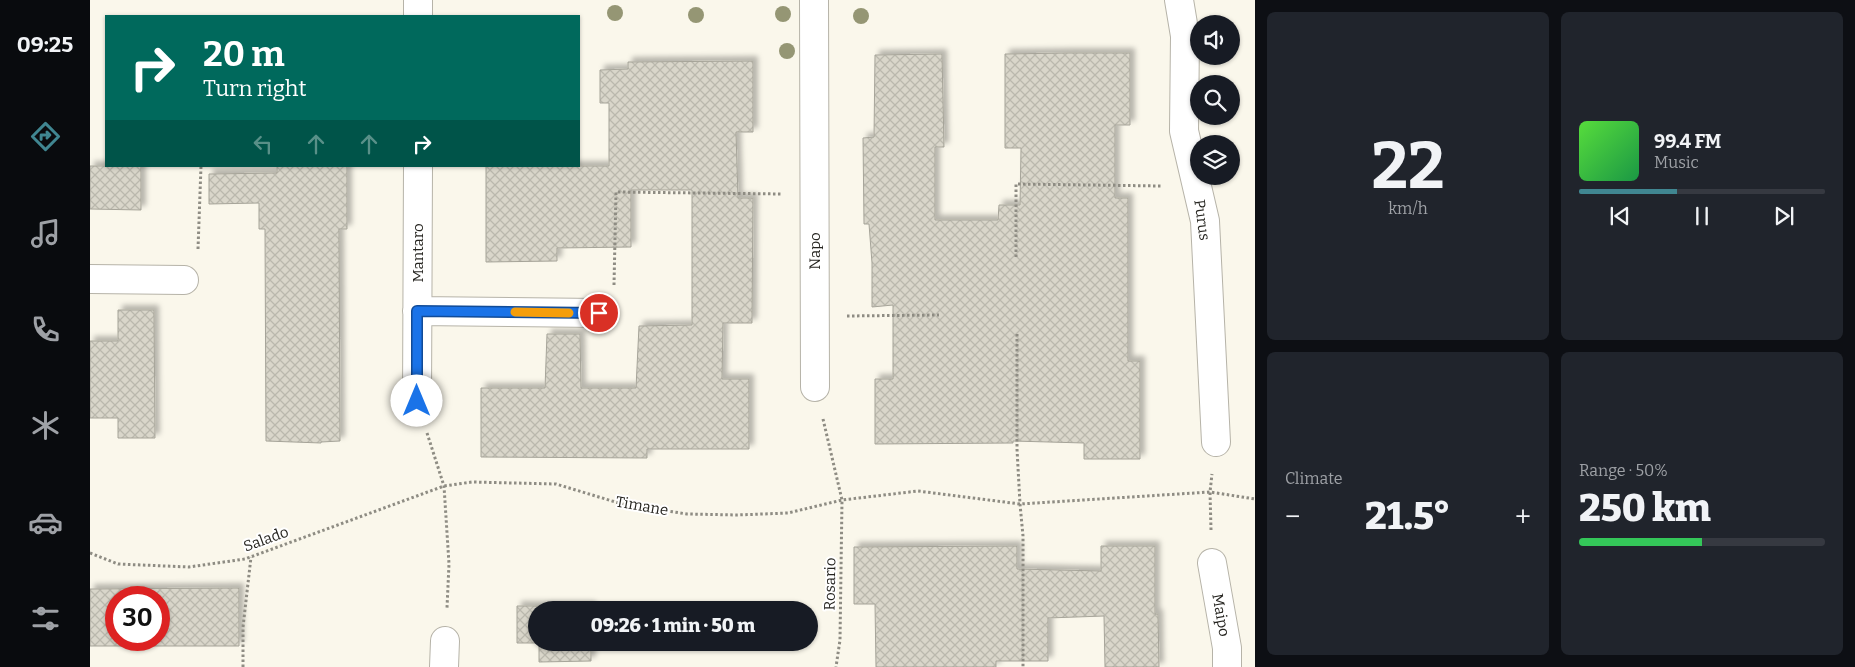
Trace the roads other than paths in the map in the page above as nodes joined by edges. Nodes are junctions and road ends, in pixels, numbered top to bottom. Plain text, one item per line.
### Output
1 (418, 0) edge
2 (814, 0) edge
3 (1179, 0) edge
4 (418, 15) edge
5 (418, 167) edge
6 (90, 279) edge
7 (184, 280) road end
8 (417, 311) junction
9 (599, 313) road end
10 (815, 386) road end
11 (417, 401) road end
12 (1216, 442) road end
13 (1212, 563) road end
14 (1227, 667) edge

1 - 4 street
2 - 10 street, Napo
3 - 12 street, Purus
5 - 8 street, Mantaro
6 - 7 street
8 - 9 street
8 - 11 street, Mantaro
13 - 14 street, Maipo

